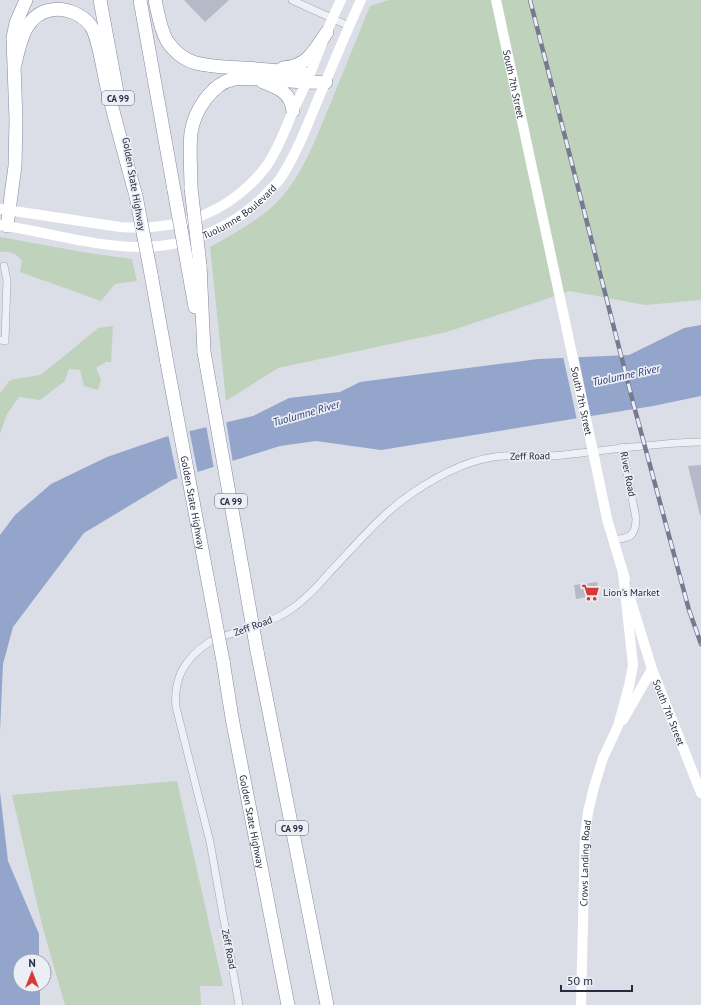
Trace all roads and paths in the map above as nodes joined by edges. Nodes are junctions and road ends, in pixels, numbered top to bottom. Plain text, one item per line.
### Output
1 (26, 0) edge
2 (100, 0) edge
3 (140, 0) edge
4 (155, 0) edge
5 (292, 0) edge
6 (341, 0) edge
7 (362, 0) edge
8 (496, 0) edge
9 (333, 18) junction
10 (349, 26) junction
11 (327, 32) junction
12 (15, 64) junction
13 (259, 74) junction
14 (308, 78) junction
15 (326, 82) junction
16 (293, 111) junction
17 (136, 196) junction
18 (4, 210) edge
19 (3, 226) edge
20 (4, 266) dead end
21 (194, 266) junction
22 (3, 340) edge
23 (701, 442) edge
24 (622, 447) junction
25 (613, 540) junction
26 (623, 573) junction
27 (652, 669) junction
28 (618, 726) junction
29 (701, 793) edge
30 (239, 1005) edge
31 (288, 1005) edge
32 (327, 1005) edge
33 (581, 1005) edge

1 - 12 highway
2 - 17 highway, Golden State Highway / CA 99
3 - 21 highway, bridge
4 - 13 highway
5 - 9 street
6 - 9 street, Tuolumne Boulevard
7 - 10 street, Tuolumne Boulevard
8 - 25 street, South 7th Street, bridge
9 - 10 street
9 - 11 street, Tuolumne Boulevard
10 - 15 street, Tuolumne Boulevard
11 - 13 highway
11 - 14 street, Tuolumne Boulevard
12 - 17 highway
12 - 18 highway
13 - 14 highway
13 - 16 highway
13 - 21 highway, bridge
14 - 15 highway
14 - 16 street, Tuolumne Boulevard
15 - 19 street, Tuolumne Boulevard
16 - 18 street, Tuolumne Boulevard
17 - 31 highway, Golden State Highway / CA 99, bridge
18 - 19 highway
20 - 22 street
21 - 32 highway, CA 99, bridge
23 - 24 street, River Road
24 - 25 street, River Road
24 - 30 street, Zeff Road
25 - 26 street, South 7th Street
26 - 27 street, South 7th Street
26 - 28 street, Crows Landing Road
27 - 28 street, Crows Landing Road
27 - 29 street, South 7th Street
28 - 33 street, Crows Landing Road

